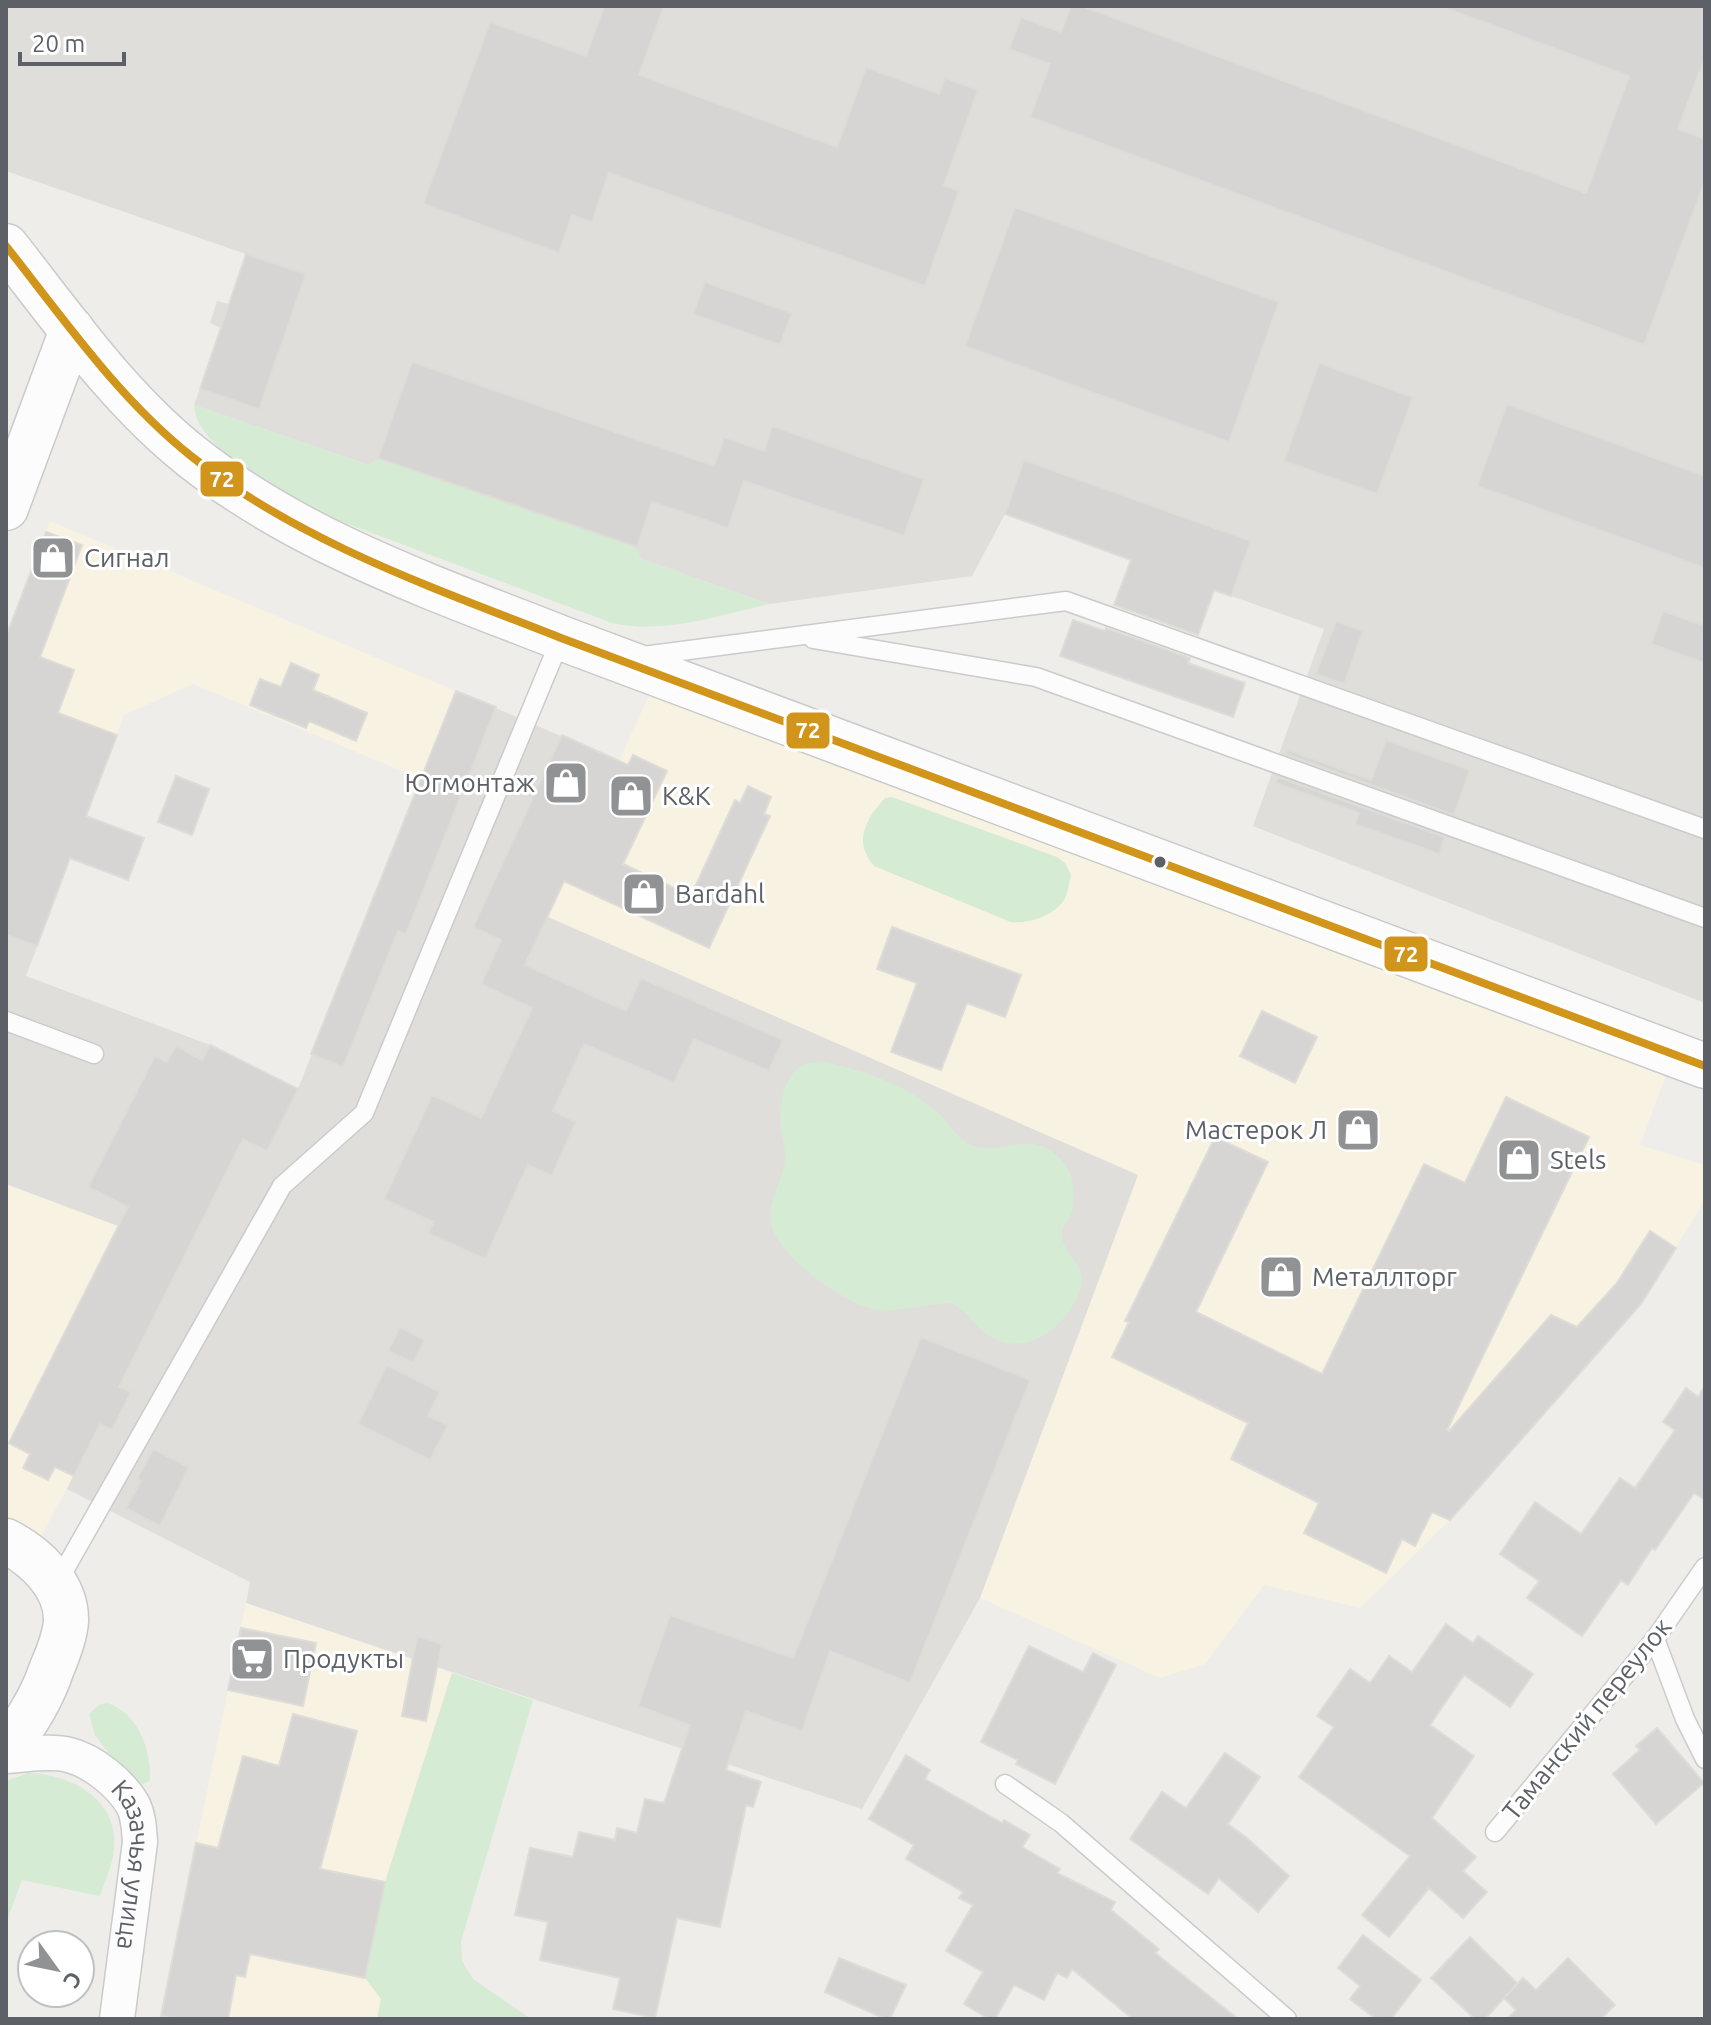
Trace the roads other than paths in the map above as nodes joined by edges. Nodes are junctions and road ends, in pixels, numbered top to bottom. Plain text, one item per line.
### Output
1 (6, 246) edge
2 (72, 330) junction
3 (6, 508) edge
4 (794, 636) junction
5 (561, 638) junction
6 (620, 659) junction
7 (1705, 829) edge
8 (1705, 918) edge
9 (6, 1021) edge
10 (94, 1054) dead end
11 (1705, 1066) edge
12 (6, 1541) edge
13 (1705, 1567) edge
14 (55, 1586) junction
15 (1655, 1639) junction
16 (6, 1748) edge
17 (6, 1756) edge
18 (1705, 1759) edge
19 (1005, 1784) dead end
20 (1495, 1832) dead end
21 (117, 2019) edge
22 (1287, 2019) edge

1 - 2 street
2 - 3 street
2 - 5 street
4 - 6 lane
4 - 7 lane
4 - 8 lane
5 - 6 street
5 - 14 lane
6 - 11 street
9 - 10 lane
12 - 14 street
13 - 15 lane, Таманский переулок
14 - 16 street
15 - 18 lane
15 - 20 lane, Таманский переулок
17 - 21 street, Казачья улица
19 - 22 lane

